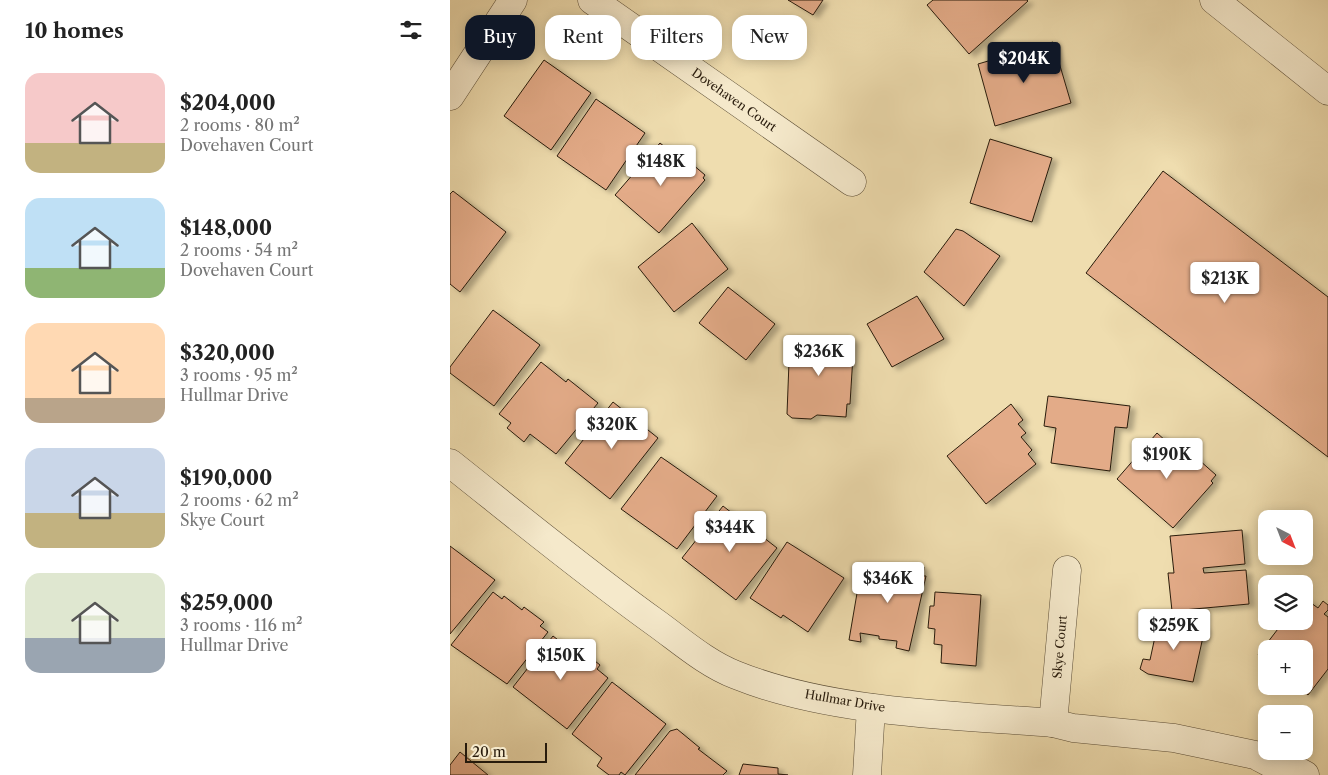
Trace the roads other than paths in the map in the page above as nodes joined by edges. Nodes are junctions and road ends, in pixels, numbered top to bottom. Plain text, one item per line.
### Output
1 (513, 0) edge
2 (592, 0) edge
3 (1214, 0) edge
4 (1328, 91) edge
5 (450, 96) edge
6 (852, 182) dead end
7 (450, 463) edge
8 (1067, 570) dead end
9 (871, 708) junction
10 (1053, 723) junction
11 (868, 775) edge
12 (1305, 775) edge

1 - 5 street
2 - 6 street, Dovehaven Court
3 - 4 street
7 - 9 street, Hullmar Drive
8 - 10 street, Skye Court
9 - 10 street, Hullmar Drive
9 - 11 street
10 - 12 street, Hullmar Drive

